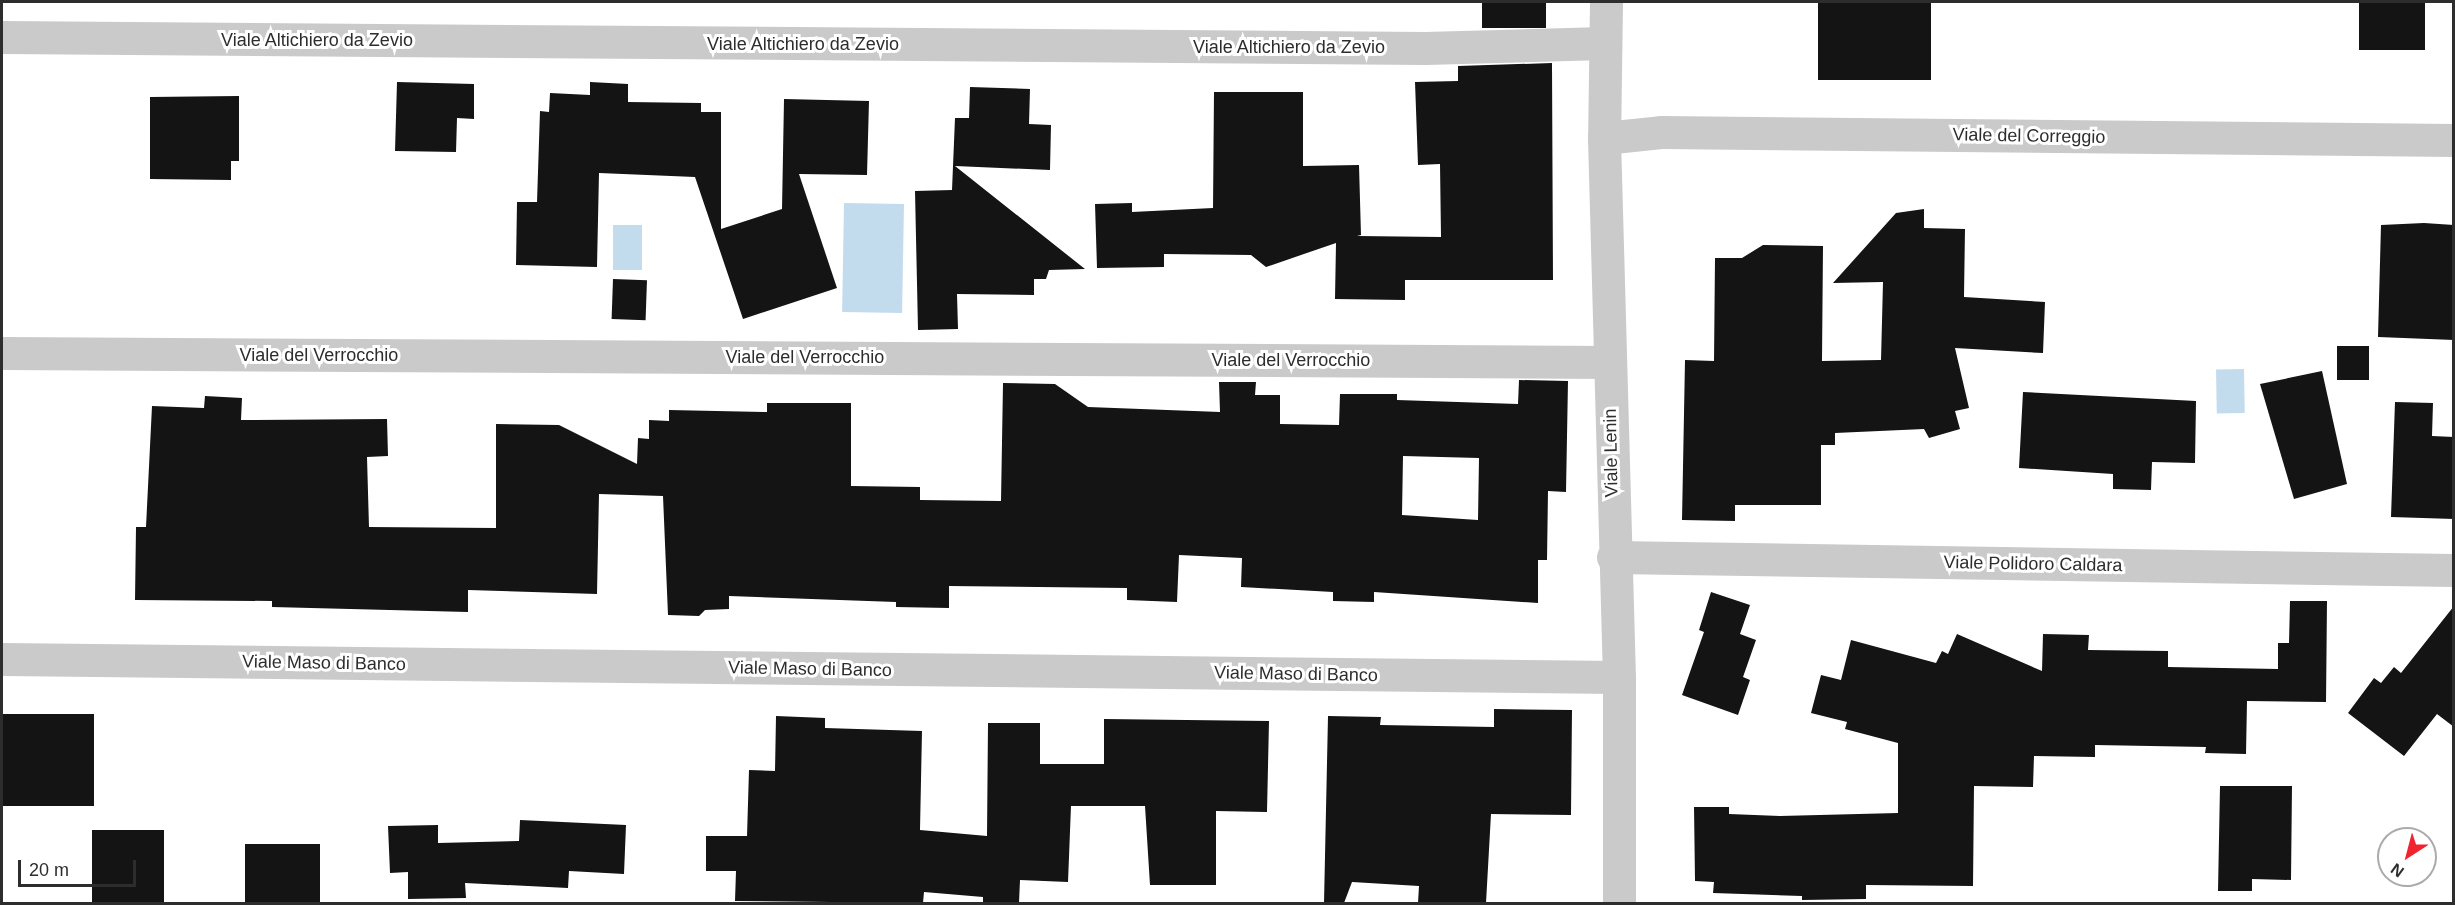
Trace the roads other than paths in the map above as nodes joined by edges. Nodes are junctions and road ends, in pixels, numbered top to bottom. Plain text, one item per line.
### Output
1 (1606, 2) edge
2 (2, 38) edge
3 (1604, 43) junction
4 (1604, 138) junction
5 (2454, 140) edge
6 (2, 353) edge
7 (1609, 362) junction
8 (1613, 557) junction
9 (2454, 570) edge
10 (2, 659) edge
11 (1619, 677) junction
12 (1619, 903) edge

1 - 3 street, Viale Lenin
2 - 3 street, Viale Altichiero da Zevio
3 - 4 street, Viale Lenin
4 - 5 street, Viale del Correggio
4 - 7 street, Viale Lenin
6 - 7 street, Viale del Verrocchio
7 - 8 street, Viale Lenin
8 - 9 street, Viale Polidoro Caldara
8 - 11 street, Viale Lenin
10 - 11 street, Viale Maso di Banco
11 - 12 street, Viale Lenin

